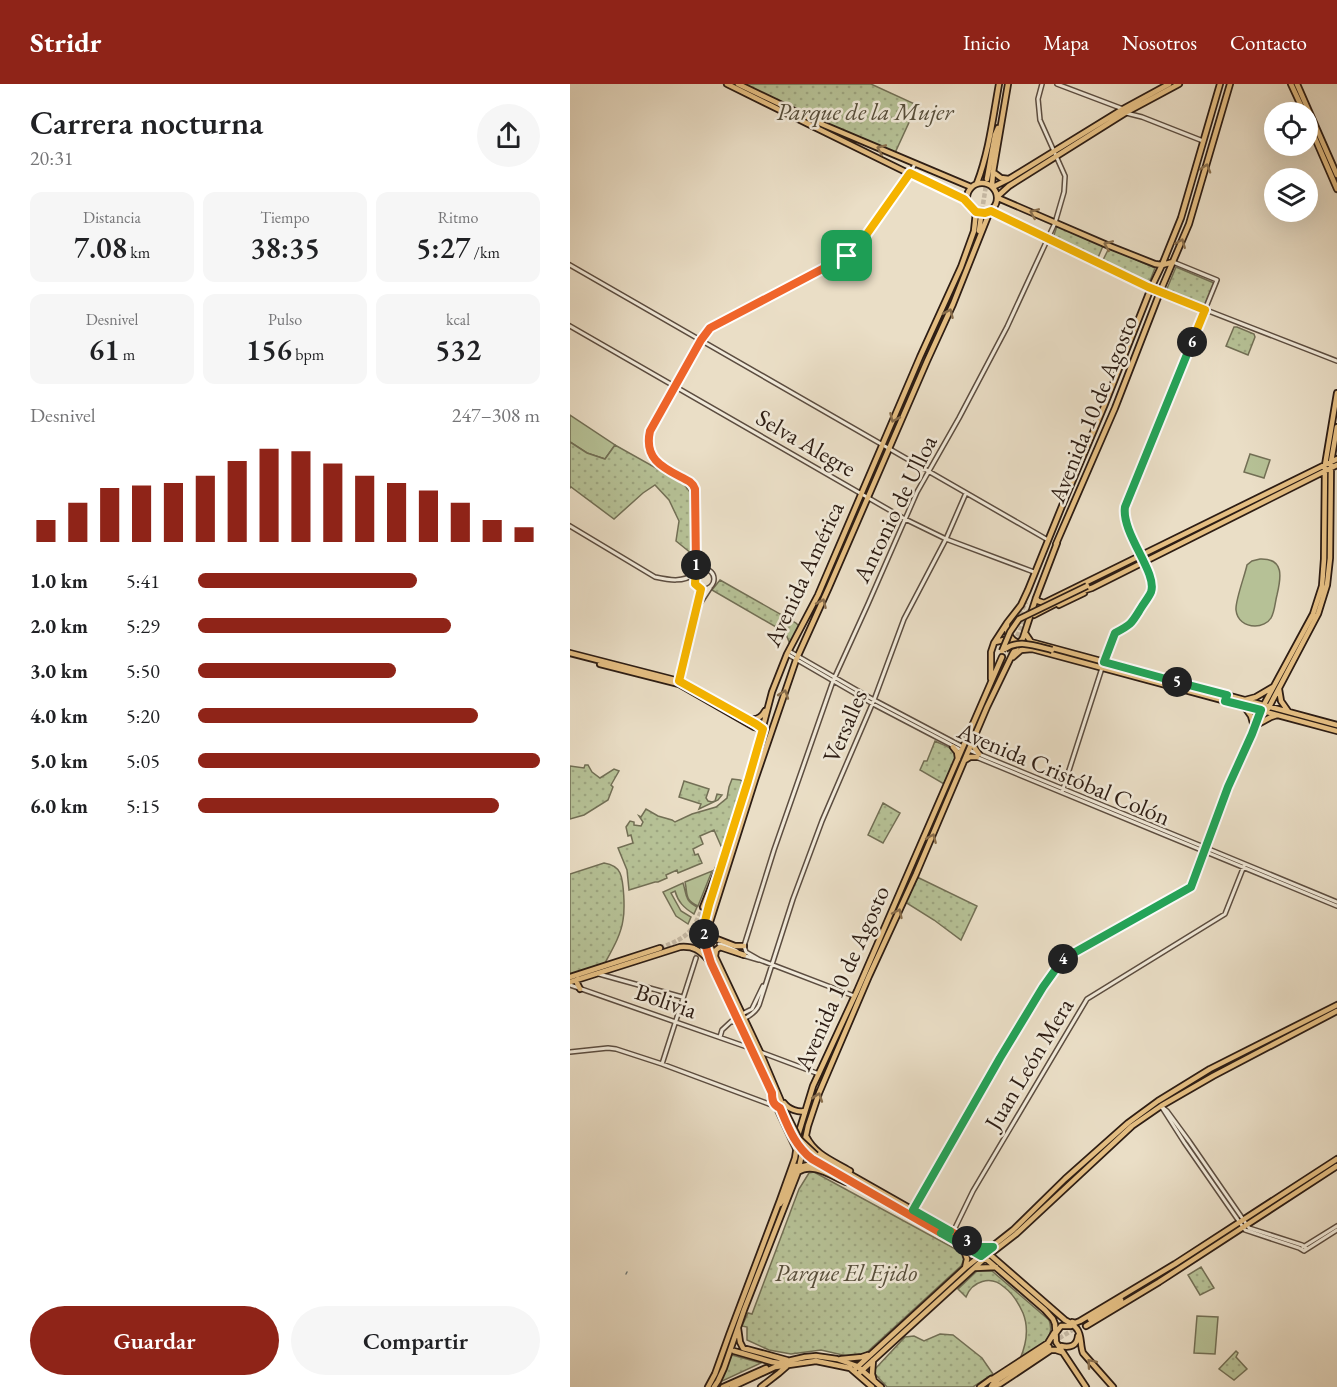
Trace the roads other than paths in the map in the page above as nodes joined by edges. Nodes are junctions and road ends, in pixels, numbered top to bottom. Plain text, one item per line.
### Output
1 (726, 84) edge
2 (738, 84) edge
3 (999, 84) edge
4 (1008, 84) edge
5 (1042, 84) edge
6 (1058, 84) edge
7 (1169, 84) edge
8 (1176, 84) edge
9 (1220, 84) edge
10 (1230, 84) edge
11 (1294, 84) edge
12 (767, 101) junction
13 (1300, 102) edge
14 (1302, 102) edge
15 (1304, 102) edge
16 (1109, 104) junction
17 (1136, 105) junction
18 (995, 107) junction
19 (1125, 111) junction
20 (1114, 115) junction
21 (1002, 117) junction
22 (1142, 117) junction
23 (1318, 132) edge
24 (995, 135) junction
25 (1203, 141) junction
26 (1318, 145) edge
27 (1055, 153) junction
28 (915, 164) junction
29 (993, 172) junction
30 (910, 173) junction
31 (1337, 175) edge
32 (987, 179) tunnel mouth
33 (1009, 179) junction
34 (977, 183) junction
35 (993, 186) junction
36 (1009, 186) junction
37 (971, 187) junction
38 (1337, 189) edge
39 (998, 197) junction
40 (967, 202) junction
41 (1012, 204) junction
42 (990, 211) junction
43 (976, 212) junction
44 (981, 217) tunnel mouth
45 (1055, 223) junction
46 (979, 225) junction
47 (1048, 239) junction
48 (1173, 262) junction
49 (570, 265) edge
50 (969, 265) junction
51 (1162, 265) junction
52 (961, 267) junction
53 (1151, 288) junction
54 (1160, 292) junction
55 (1205, 310) junction
56 (570, 326) edge
57 (701, 340) junction
58 (1337, 361) edge
59 (675, 387) junction
60 (1337, 393) edge
61 (1337, 428) edge
62 (882, 445) junction
63 (890, 449) junction
64 (1336, 456) edge
65 (1331, 462) junction
66 (1337, 466) edge
67 (1331, 468) junction
68 (1325, 469) junction
69 (928, 471) junction
70 (1311, 479) junction
71 (1330, 480) junction
72 (1324, 489) junction
73 (966, 493) junction
74 (861, 494) junction
75 (867, 498) junction
76 (905, 519) junction
77 (1055, 523) junction
78 (570, 526) edge
79 (946, 538) junction
80 (1048, 540) junction
81 (1057, 543) junction
82 (1141, 556) junction
83 (696, 560) junction
84 (1143, 562) junction
85 (704, 569) junction
86 (1034, 572) junction
87 (696, 573) junction
88 (1099, 577) junction
89 (1089, 587) junction
90 (710, 588) junction
91 (701, 589) junction
92 (1036, 598) junction
93 (1026, 602) tunnel mouth
94 (698, 607) junction
95 (1029, 610) tunnel mouth
96 (1034, 615) tunnel mouth
97 (1028, 622) junction
98 (1007, 623) junction
99 (1024, 636) junction
100 (1014, 640) junction
101 (994, 643) junction
102 (1019, 644) junction
103 (1039, 644) junction
104 (1033, 650) junction
105 (1002, 651) junction
106 (788, 653) junction
107 (1011, 653) junction
108 (570, 655) edge
109 (796, 658) junction
110 (1090, 658) junction
111 (1000, 659) junction
112 (1008, 663) junction
113 (1103, 665) junction
114 (833, 679) junction
115 (991, 680) junction
116 (679, 682) junction
117 (1277, 686) junction
118 (987, 690) junction
119 (992, 696) junction
120 (873, 702) junction
121 (1244, 703) junction
122 (766, 709) junction
123 (1265, 709) junction
124 (1288, 711) junction
125 (1280, 715) junction
126 (747, 719) junction
127 (1260, 723) junction
128 (1337, 725) edge
129 (1254, 727) junction
130 (762, 729) junction
131 (1337, 730) edge
132 (771, 733) junction
133 (1252, 734) junction
134 (973, 742) junction
135 (953, 747) junction
136 (962, 749) junction
137 (969, 752) junction
138 (978, 756) junction
139 (958, 759) junction
140 (965, 760) junction
141 (1062, 790) junction
142 (1206, 850) junction
143 (731, 856) junction
144 (722, 863) junction
145 (1244, 865) junction
146 (1337, 902) edge
147 (1337, 906) edge
148 (703, 908) tunnel mouth
149 (711, 911) tunnel mouth
150 (719, 944) dead end
151 (710, 946) junction
152 (744, 946) junction
153 (660, 948) tunnel mouth
154 (732, 948) junction
155 (744, 955) junction
156 (696, 958) tunnel mouth
157 (760, 960) junction
158 (713, 961) junction
159 (772, 964) junction
160 (608, 971) junction
161 (570, 977) edge
162 (578, 979) junction
163 (570, 983) edge
164 (580, 989) junction
165 (857, 997) junction
166 (683, 998) junction
167 (1337, 1005) edge
168 (1337, 1011) edge
169 (738, 1019) junction
170 (675, 1022) junction
171 (720, 1037) junction
172 (750, 1048) junction
173 (759, 1051) junction
174 (570, 1052) edge
175 (662, 1064) junction
176 (819, 1074) junction
177 (774, 1091) junction
178 (1159, 1104) junction
179 (777, 1107) junction
180 (805, 1111) junction
181 (784, 1113) junction
182 (806, 1136) junction
183 (796, 1150) junction
184 (814, 1157) junction
185 (1337, 1159) edge
186 (1337, 1166) edge
187 (798, 1168) junction
188 (870, 1187) junction
189 (872, 1194) junction
190 (777, 1208) junction
191 (913, 1210) junction
192 (783, 1211) junction
193 (910, 1217) junction
194 (1243, 1224) junction
195 (1337, 1228) edge
196 (950, 1231) junction
197 (941, 1233) junction
198 (961, 1245) junction
199 (976, 1246) junction
200 (995, 1247) junction
201 (1199, 1249) junction
202 (985, 1255) junction
203 (1195, 1258) junction
204 (996, 1260) junction
205 (1176, 1264) junction
206 (996, 1267) junction
207 (965, 1268) junction
208 (975, 1268) junction
209 (1170, 1274) junction
210 (1138, 1287) junction
211 (1127, 1300) junction
212 (1057, 1312) junction
213 (1073, 1326) junction
214 (738, 1327) junction
215 (1056, 1328) junction
216 (1080, 1334) junction
217 (1055, 1336) junction
218 (1060, 1346) dead end
219 (1049, 1347) tunnel mouth
220 (734, 1351) dead end
221 (1065, 1353) junction
222 (871, 1357) junction
223 (724, 1359) tunnel mouth
224 (837, 1359) junction
225 (787, 1362) junction
226 (775, 1367) junction
227 (858, 1370) junction
228 (994, 1381) junction
229 (873, 1384) edge
230 (763, 1386) edge
231 (711, 1387) edge
232 (723, 1387) edge
233 (732, 1387) edge
234 (881, 1387) edge
235 (980, 1387) edge
236 (991, 1387) edge
237 (1086, 1387) edge
238 (1113, 1387) edge

1 - 12 main road
2 - 12 main road
3 - 18 main road
4 - 21 main road
5 - 27 street, Antonio de Ulloa
6 - 16 street
7 - 17 main road
8 - 17 main road
8 - 17 main road
9 - 25 main road, Avenida 10 de Agosto
48 -> 10 main road, Avenida 10 de Agosto
11 - 13 main road
11 - 14 main road
11 - 15 main road
28 -> 12 main road
12 - 30 main road
16 - 19 street
16 - 20 street
17 - 19 main road
17 - 22 street
18 - 24 main road
18 - 34 main road
19 - 20 main road
19 - 22 street
19 - 27 main road
20 - 27 main road
21 - 24 main road
21 - 29 main road
22 - 25 street
23 - 31 main road
24 - 32 main road
25 - 51 main road, Avenida 10 de Agosto
26 - 38 main road
27 - 33 main road
27 - 36 main road
27 - 45 street, Antonio de Ulloa
28 - 30 street
28 - 37 main road
29 - 33 main road
29 - 35 main road
30 - 40 main road
30 - 57 street
33 - 35 main road
34 - 35 main road
34 - 37 main road
35 - 39 main road
36 - 39 main road
36 - 41 main road
37 - 40 main road
39 - 41 main road
39 - 42 main road
40 - 43 main road
45 -> 41 main road
42 - 43 main road
42 - 47 main road
42 - 50 main road, Avenida América
43 - 52 main road, Avenida América
44 - 46 main road
45 - 47 street, Antonio de Ulloa
51 -> 45 main road
46 - 50 main road
46 - 52 main road
47 - 53 main road
47 - 69 street, Antonio de Ulloa
48 - 51 main road
48 - 54 main road, Avenida 10 de Agosto
48 - 55 street
49 - 57 street
63 -> 50 main road, Avenida América
51 - 53 main road, Avenida 10 de Agosto
52 -> 62 main road, Avenida América
53 - 54 main road
53 - 77 main road, Avenida 10 de Agosto
54 - 55 street
54 - 81 main road, Avenida 10 de Agosto
55 - 58 street
55 - 82 street
56 - 59 street, Selva Alegre
57 - 59 street
57 - 62 street
59 - 74 street, Selva Alegre
59 - 83 street
60 - 68 main road
61 - 64 main road
62 - 63 street
62 - 74 main road, Avenida América
63 - 69 street
63 - 75 main road, Avenida América
64 - 65 main road
64 - 65 main road
65 - 67 main road
65 - 68 main road
66 - 67 main road
66 - 71 main road
67 - 68 main road
67 - 71 main road
68 - 70 main road
68 - 72 main road
68 - 82 main road
69 - 73 street
69 - 76 street, Antonio de Ulloa
70 - 72 main road
70 - 84 main road
71 - 117 main road
72 - 117 main road
73 - 79 street, Versalles
73 - 80 street
74 - 75 street, Selva Alegre
74 - 106 main road, Avenida América
75 - 76 street, Selva Alegre
109 -> 75 main road, Avenida América
76 - 79 street, Selva Alegre
76 - 114 street, Antonio de Ulloa
77 - 80 main road, Avenida 10 de Agosto
77 - 93 main road, Avenida 10 de Agosto
78 - 87 street
79 - 86 street, Selva Alegre
79 - 120 street, Versalles
80 - 86 main road, Avenida 10 de Agosto
81 - 92 main road, Avenida 10 de Agosto
81 - 95 main road, Avenida 10 de Agosto
82 - 84 street
82 - 88 main road
83 - 85 street
83 - 87 street
84 - 89 main road
84 - 113 street
85 - 87 street
85 - 90 street
86 - 98 main road, Avenida 10 de Agosto
87 - 91 street
88 - 89 main road
88 - 92 main road
89 - 96 main road
89 - 97 main road
89 - 105 main road, bridge
90 - 91 street
90 - 94 street
91 - 94 street
92 - 97 main road, Avenida 10 de Agosto
94 - 116 street
97 - 99 main road, Avenida 10 de Agosto
98 - 100 main road
98 - 101 main road, Avenida 10 de Agosto
99 - 100 main road
99 - 102 main road, Avenida 10 de Agosto
99 - 103 main road
100 - 102 main road
101 - 107 main road
101 - 115 main road, Avenida 10 de Agosto
102 - 104 main road
102 - 107 main road, Avenida 10 de Agosto
103 - 104 main road
103 - 110 main road
104 - 112 main road
104 - 113 main road
105 - 110 main road, bridge
105 - 111 main road
106 - 109 street, Avenida Cristóbal Colón
106 - 122 main road, Avenida América
107 - 112 main road, Avenida 10 de Agosto
107 - 119 main road, Avenida 10 de Agosto
108 - 116 main road
109 - 114 street, Avenida Cristóbal Colón
132 -> 109 main road, Avenida América
110 - 113 main road
111 - 115 main road
111 - 118 main road, Avenida 10 de Agosto
112 - 119 main road, Avenida 10 de Agosto
113 - 121 main road
113 - 141 street
114 - 120 street, Avenida Cristóbal Colón
114 - 152 street, Antonio de Ulloa
115 - 118 main road, Avenida 10 de Agosto
116 - 126 main road
116 - 130 main road
117 - 121 main road
117 - 123 main road
117 - 124 main road
118 - 136 main road, Avenida 10 de Agosto
119 - 134 main road, Avenida 10 de Agosto
120 - 135 street, Avenida Cristóbal Colón
120 - 136 street, Avenida Cristóbal Colón
120 - 159 street, Versalles
121 - 123 main road
121 - 129 main road
122 - 126 main road
122 - 130 main road, Avenida América
123 - 124 main road
123 - 125 main road
123 - 127 street
123 - 129 street
124 - 128 main road
125 - 127 main road
125 - 131 main road
126 - 130 main road
127 - 133 street
129 - 133 street
130 - 132 main road
130 - 144 main road, Avenida América
132 - 143 main road, Avenida América
133 - 142 street
134 - 137 main road, Avenida 10 de Agosto
134 - 138 main road
135 - 136 street, Avenida Cristóbal Colón
135 - 139 main road
136 - 137 street, Avenida Cristóbal Colón
136 - 139 main road, Avenida 10 de Agosto
137 - 138 street, Avenida Cristóbal Colón
137 - 140 main road, Avenida 10 de Agosto
138 - 140 main road
138 - 141 street, Avenida Cristóbal Colón
139 - 165 main road, Avenida 10 de Agosto
165 -> 140 main road, Avenida 10 de Agosto
141 - 142 street, Avenida Cristóbal Colón
142 - 145 street, Avenida Cristóbal Colón
142 - 191 street
143 - 149 main road
143 - 151 main road, Avenida América
144 - 148 main road
144 - 158 main road, Avenida América
145 - 146 street, Avenida Cristóbal Colón
145 - 147 street, Avenida Cristóbal Colón
145 - 196 street, Juan León Mera
150 - 154 street
151 - 152 main road
151 - 158 main road
152 - 154 street
152 - 157 street
153 - 160 main road
154 - 155 street
155 - 157 street
155 - 158 main road
156 - 166 street
157 - 159 street
158 - 160 main road
158 - 169 main road
159 - 165 street
159 - 169 street, Versalles
160 - 161 main road
160 - 162 main road
160 - 166 street
162 - 163 main road
162 - 164 main road
163 - 164 street, Bolivia
164 - 170 street, Bolivia
165 - 176 main road, Avenida 10 de Agosto
182 -> 165 main road, Avenida 10 de Agosto
166 - 170 street
167 - 178 main road
168 - 178 main road
169 - 171 street, Versalles
169 - 172 main road
169 - 173 main road
170 - 171 street, Bolivia
170 - 175 street
171 - 172 street, Bolivia
172 - 173 street, Bolivia
172 - 177 main road
173 - 176 street, Bolivia
173 - 177 main road
174 - 175 street
175 - 179 street
176 - 180 main road, Avenida 10 de Agosto
177 - 179 main road
177 - 180 main road
177 - 181 main road
178 - 194 street
178 - 200 main road
179 - 181 main road
179 - 183 street
180 - 183 main road, Avenida 10 de Agosto
181 - 184 main road, bridge
182 - 187 main road, Avenida 10 de Agosto
182 - 188 main road
183 - 190 main road, Avenida 10 de Agosto
184 - 188 main road
184 - 189 main road
185 - 194 main road
186 - 194 main road
187 - 189 main road
187 - 190 main road
187 - 192 main road, Avenida 10 de Agosto
188 - 191 main road
189 - 193 main road
190 - 192 main road
190 - 231 main road, Avenida 10 de Agosto
191 - 193 street
191 - 196 main road
192 - 214 main road, Avenida 10 de Agosto
193 - 197 main road
194 - 195 street
194 - 201 main road
194 - 203 main road
196 - 197 street
196 - 199 main road
197 - 198 main road
198 - 202 main road
198 - 207 main road
199 - 200 main road
199 - 202 main road
200 - 202 main road
200 - 204 main road
201 - 203 main road
201 - 205 main road
202 - 204 main road
202 - 206 main road
202 - 207 main road
202 - 208 main road
203 - 209 main road
204 - 212 main road
205 - 209 main road
205 - 210 main road
206 - 208 main road
206 - 215 main road
207 - 222 main road
208 - 222 main road
209 - 211 main road
210 - 211 main road
210 - 212 main road
211 - 216 main road
212 - 213 main road
213 - 216 main road
213 - 217 main road
213 - 218 main road
214 - 225 main road
214 - 231 main road, Avenida 10 de Agosto
215 - 217 main road
215 - 228 main road
238 -> 216 main road
217 - 221 main road
219 - 228 main road
220 - 225 main road
221 - 236 main road
221 - 237 main road
222 - 224 main road
222 - 227 main road
222 - 229 main road
223 - 231 main road
224 - 225 main road
224 - 227 main road
225 - 226 main road
225 - 227 main road
225 - 230 main road
226 - 232 main road
226 - 233 main road
227 - 229 main road
228 - 235 main road
228 - 236 main road
229 - 234 main road

